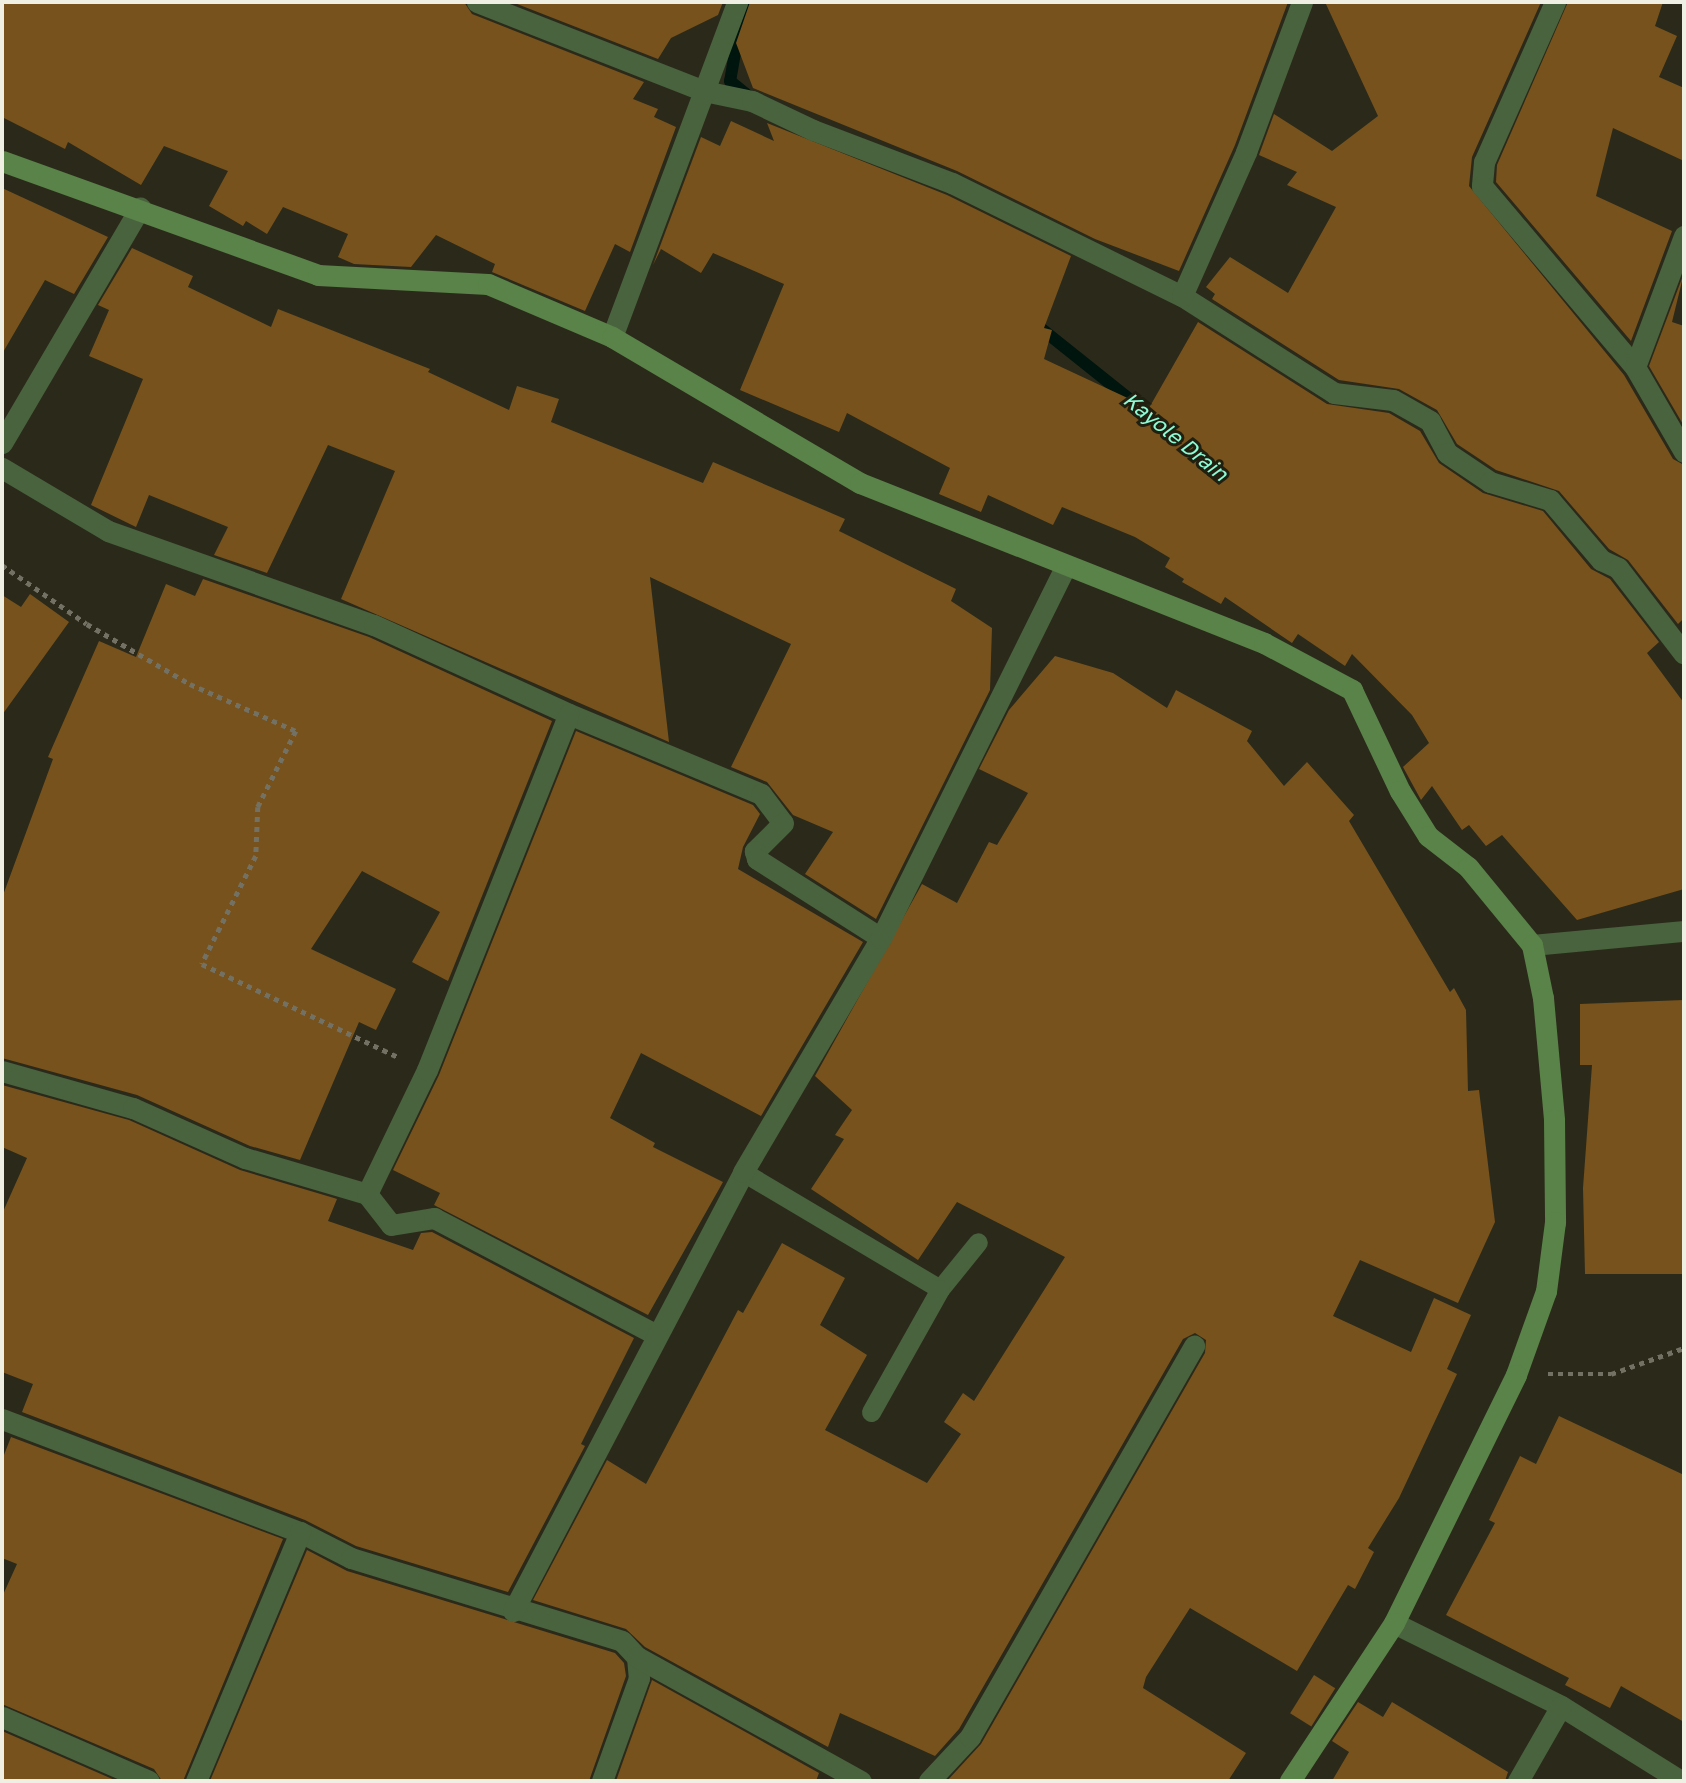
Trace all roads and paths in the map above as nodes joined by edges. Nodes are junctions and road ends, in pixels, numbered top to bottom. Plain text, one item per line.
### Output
1 (477, 2) edge
2 (737, 2) edge
3 (1301, 2) edge
4 (1555, 2) edge
5 (704, 91) junction
6 (2, 161) edge
7 (140, 208) junction
8 (1684, 236) edge
9 (1181, 296) junction
10 (612, 337) junction
11 (1635, 368) junction
12 (2, 443) edge
13 (1684, 452) edge
14 (2, 468) edge
15 (2, 565) edge
16 (1065, 567) junction
17 (1684, 654) edge
18 (569, 714) junction
19 (1684, 931) edge
20 (881, 938) junction
21 (1532, 945) junction
22 (427, 1070) junction
23 (2, 1071) edge
24 (743, 1172) junction
25 (367, 1194) junction
26 (978, 1242) dead end
27 (940, 1289) junction
28 (655, 1334) junction
29 (1195, 1346) dead end
30 (1684, 1348) edge
31 (1516, 1375) junction
32 (871, 1412) dead end
33 (2, 1419) edge
34 (300, 1532) junction
35 (513, 1611) junction
36 (1394, 1623) junction
37 (637, 1657) junction
38 (1561, 1706) junction
39 (2, 1717) edge
40 (149, 1781) edge
41 (195, 1781) edge
42 (602, 1781) edge
43 (861, 1781) edge
44 (929, 1781) edge
45 (1290, 1781) edge
46 (1518, 1781) edge
47 (1682, 1781) edge

1 - 5 street
2 - 5 street
3 - 9 street
4 - 11 street
5 - 9 street
5 - 10 street
6 - 7 street
7 - 10 street
7 - 12 street
8 - 11 street
9 - 17 street
10 - 16 street
11 - 13 street
14 - 18 street
15 - 22 path
16 - 20 street
16 - 21 street
18 - 20 street
18 - 22 street
19 - 21 street
20 - 24 street
21 - 31 street
22 - 25 street
23 - 25 street
24 - 27 lane
24 - 28 street
25 - 28 street
26 - 27 lane
27 - 32 lane
28 - 35 street
29 - 44 street
30 - 31 path
31 - 36 street
33 - 34 street
34 - 35 street
34 - 41 street
35 - 37 street
36 - 38 street
36 - 45 street
37 - 42 street
37 - 43 street
38 - 46 street
38 - 47 street
39 - 40 street

